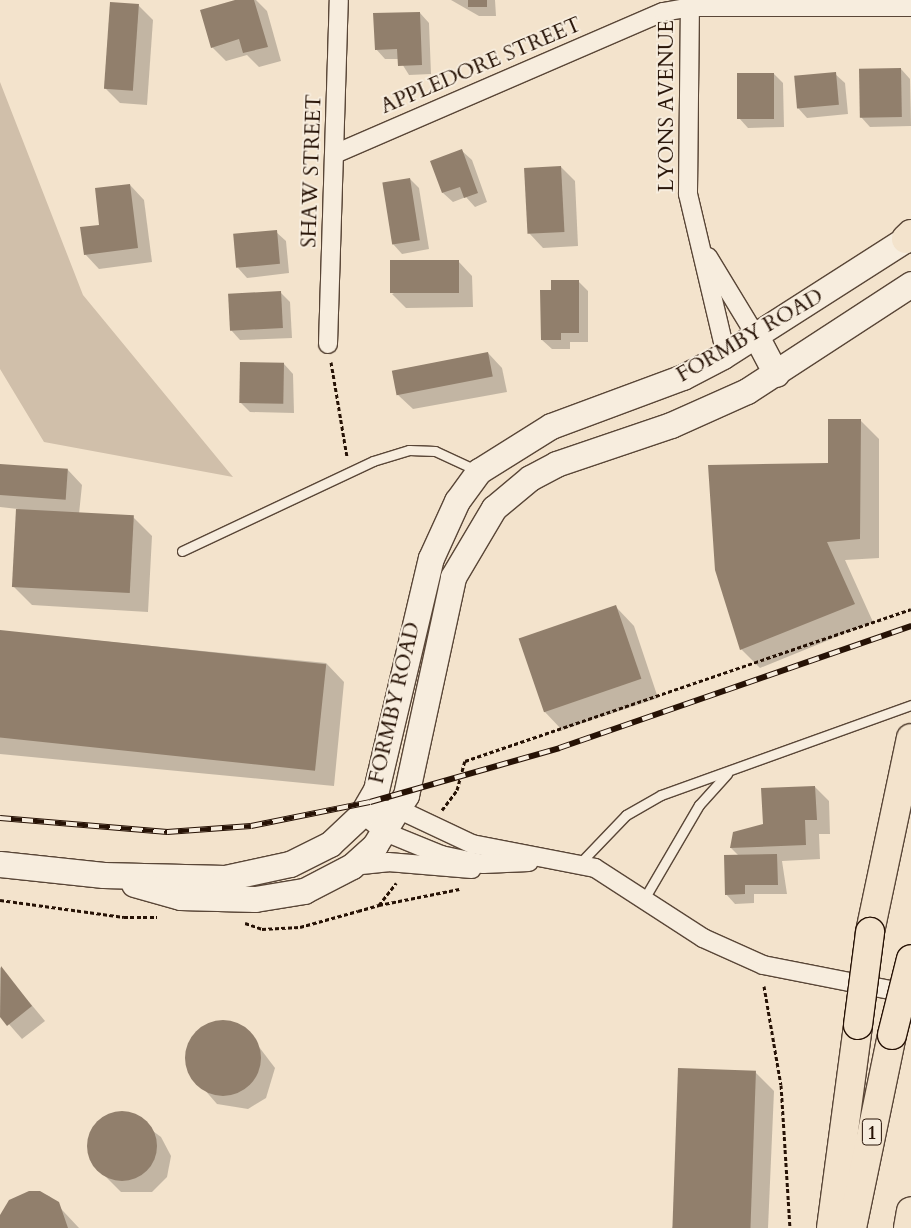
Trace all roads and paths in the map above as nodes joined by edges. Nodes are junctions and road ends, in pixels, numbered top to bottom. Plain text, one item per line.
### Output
1 (338, 0) edge
2 (876, 3) edge
3 (690, 4) edge
4 (911, 7) edge
5 (337, 153) junction
6 (691, 212) junction
7 (909, 236) edge
8 (911, 284) edge
9 (756, 336) junction
10 (328, 344) joint
11 (726, 355) junction
12 (776, 374) junction
13 (735, 396) junction
14 (479, 471) junction
15 (350, 474) junction
16 (506, 495) junction
17 (182, 551) dead end
18 (911, 609) edge
19 (911, 705) edge
20 (909, 746) edge
21 (733, 769) junction
22 (458, 790) dead end
23 (400, 810) junction
24 (364, 812) junction
25 (384, 832) junction
26 (572, 861) junction
27 (0, 864) edge
28 (502, 864) junction
29 (352, 866) junction
30 (103, 874) junction
31 (462, 888) dead end
32 (644, 899) junction
33 (379, 905) dead end
34 (911, 959) edge
35 (763, 965) junction
36 (911, 994) edge
37 (911, 1211) edge
38 (790, 1228) edge
39 (831, 1228) edge
40 (852, 1228) edge
41 (908, 1228) edge

1 - 5 street, SHAW STREET
2 - 3 street, APPLEDORE STREET
2 - 4 street, APPLEDORE STREET
3 - 5 street, APPLEDORE STREET
3 - 6 street, LYONS AVENUE
5 - 10 street, SHAW STREET
6 - 9 street, LYONS AVENUE
6 - 11 street, LYONS AVENUE
7 - 9 main road, FORMBY ROAD
8 - 12 main road, FORMBY ROAD
9 - 11 main road, FORMBY ROAD
9 - 12 main road
10 - 15 path
11 - 13 main road
11 - 14 main road, FORMBY ROAD
12 - 13 main road, FORMBY ROAD
13 - 16 main road, FORMBY ROAD
14 - 15 lane
14 - 16 main road
14 - 24 main road, FORMBY ROAD
15 - 17 lane
16 - 23 main road, FORMBY ROAD
18 - 22 path
19 - 21 lane
20 - 39 highway, bridge
21 - 26 lane
21 - 32 lane
23 - 24 street
23 - 25 main road, FORMBY ROAD
23 - 26 street
24 - 25 street
24 - 30 main road, FORMBY ROAD
25 - 28 street
25 - 29 main road, FORMBY ROAD
26 - 28 street
26 - 32 street
27 - 30 main road
28 - 29 street
29 - 30 main road, FORMBY ROAD
31 - 33 path
32 - 35 street
34 - 40 highway, 1, bridge
35 - 36 street
35 - 38 path
37 - 41 highway

